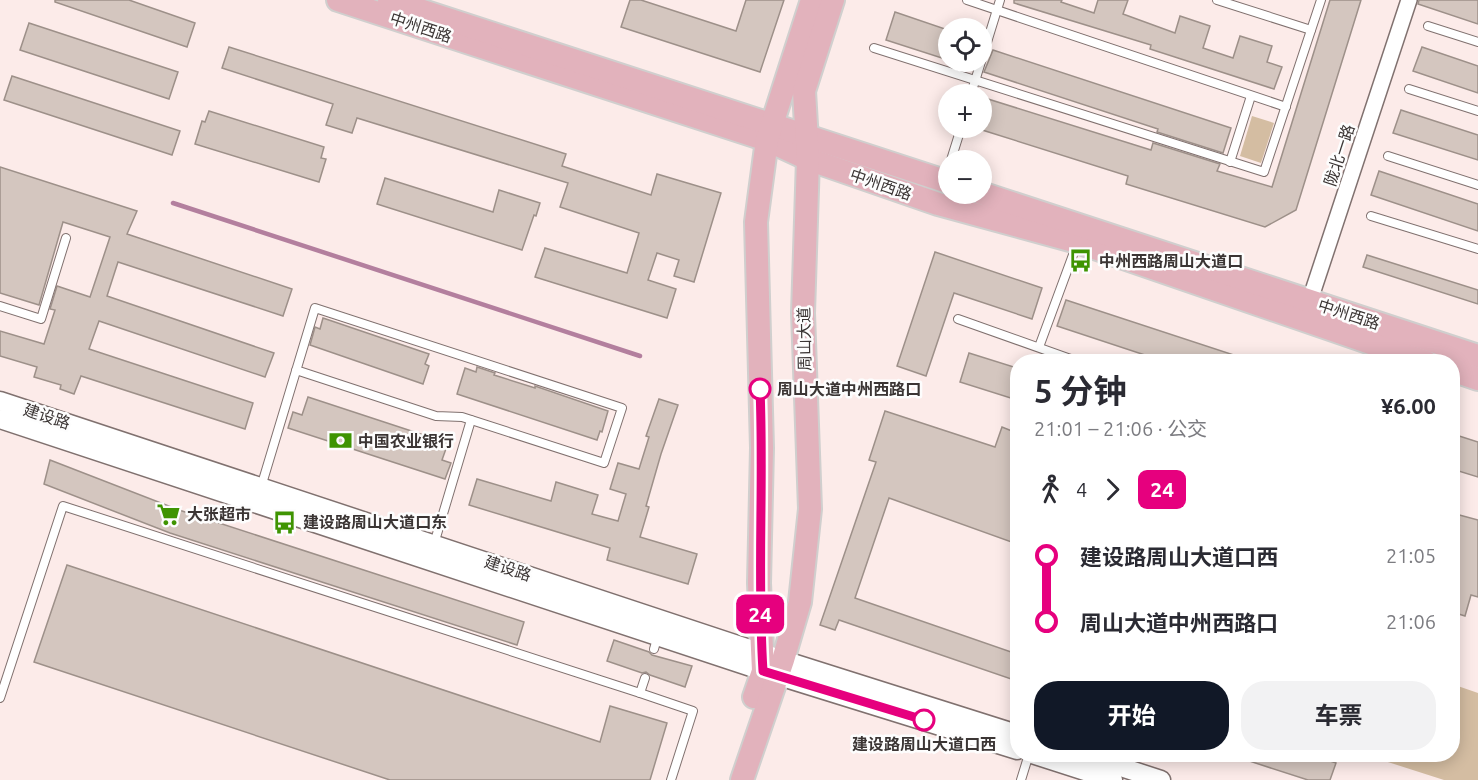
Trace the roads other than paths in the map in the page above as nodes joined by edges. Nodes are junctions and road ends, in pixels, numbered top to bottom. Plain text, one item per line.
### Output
1 (338, 0) edge
2 (389, 0) edge
3 (812, 0) edge
4 (833, 0) edge
5 (967, 0) edge
6 (1000, 0) edge
7 (1217, 0) edge
8 (1321, 0) edge
9 (1409, 0) edge
10 (997, 10) junction
11 (1428, 26) dead end
12 (1311, 30) junction
13 (1478, 42) edge
14 (874, 48) dead end
15 (975, 79) junction
16 (974, 84) edge
17 (1408, 89) dead end
18 (1251, 96) junction
19 (1286, 107) junction
20 (1478, 111) edge
21 (769, 132) junction
22 (807, 136) junction
23 (1388, 156) dead end
24 (808, 159) junction
25 (1230, 162) junction
26 (938, 172) edge
27 (1478, 185) edge
28 (992, 197) edge
29 (1371, 216) dead end
30 (66, 238) dead end
31 (1077, 242) junction
32 (1478, 249) edge
33 (0, 306) edge
34 (1306, 311) junction
35 (958, 319) dead end
36 (1039, 348) junction
37 (1056, 354) edge
38 (1407, 354) edge
39 (1478, 356) edge
40 (296, 370) junction
41 (1460, 373) edge
42 (1478, 379) edge
43 (0, 401) edge
44 (0, 419) edge
45 (471, 420) junction
46 (261, 487) junction
47 (434, 544) junction
48 (659, 634) junction
49 (771, 664) junction
50 (645, 678) dead end
51 (639, 693) junction
52 (0, 698) edge
53 (1010, 732) edge
54 (1010, 748) edge
55 (1027, 762) edge
56 (1056, 762) edge
57 (1106, 762) edge
58 (671, 780) edge
59 (727, 780) edge
60 (742, 780) edge
61 (1020, 780) edge
62 (1113, 780) edge
63 (1161, 780) edge

1 - 21 main road, 中州西路
2 - 21 main road, 中州西路
3 - 21 main road, 周山大道
4 - 22 main road, 周山大道
5 - 10 lane
6 - 10 lane
7 - 12 lane
8 - 12 lane
9 - 34 street, 陇北一路
10 - 15 lane
10 - 18 lane
11 - 13 lane
12 - 19 lane
14 - 15 lane
15 - 16 lane
15 - 25 lane
17 - 20 lane
18 - 19 lane
18 - 25 lane
19 - 25 lane
21 - 22 main road, 中州西路
21 - 24 main road, 中州西路
21 - 49 main road, 周山大道
22 - 24 main road, 周山大道
22 - 26 main road, 中州西路
23 - 27 lane
24 - 31 main road, 中州西路
24 - 49 main road, 周山大道
28 - 34 main road, 中州西路
29 - 32 lane
30 - 33 lane
31 - 34 main road, 中州西路
31 - 36 lane
34 - 38 main road, 中州西路
34 - 39 main road, 中州西路
35 - 36 lane
36 - 37 lane
40 - 45 lane
40 - 45 lane
40 - 46 lane
41 - 42 main road
43 - 46 street, 建设路
44 - 48 street, 建设路
45 - 47 lane
46 - 47 street, 建设路
47 - 48 street, 建设路
48 - 49 street, 建设路
49 - 53 street, 建设路
49 - 54 street, 建设路
49 - 59 main road, 周山大道
49 - 60 main road, 周山大道
50 - 51 lane
51 - 52 lane
51 - 58 lane
55 - 61 lane
56 - 62 street
57 - 63 street

